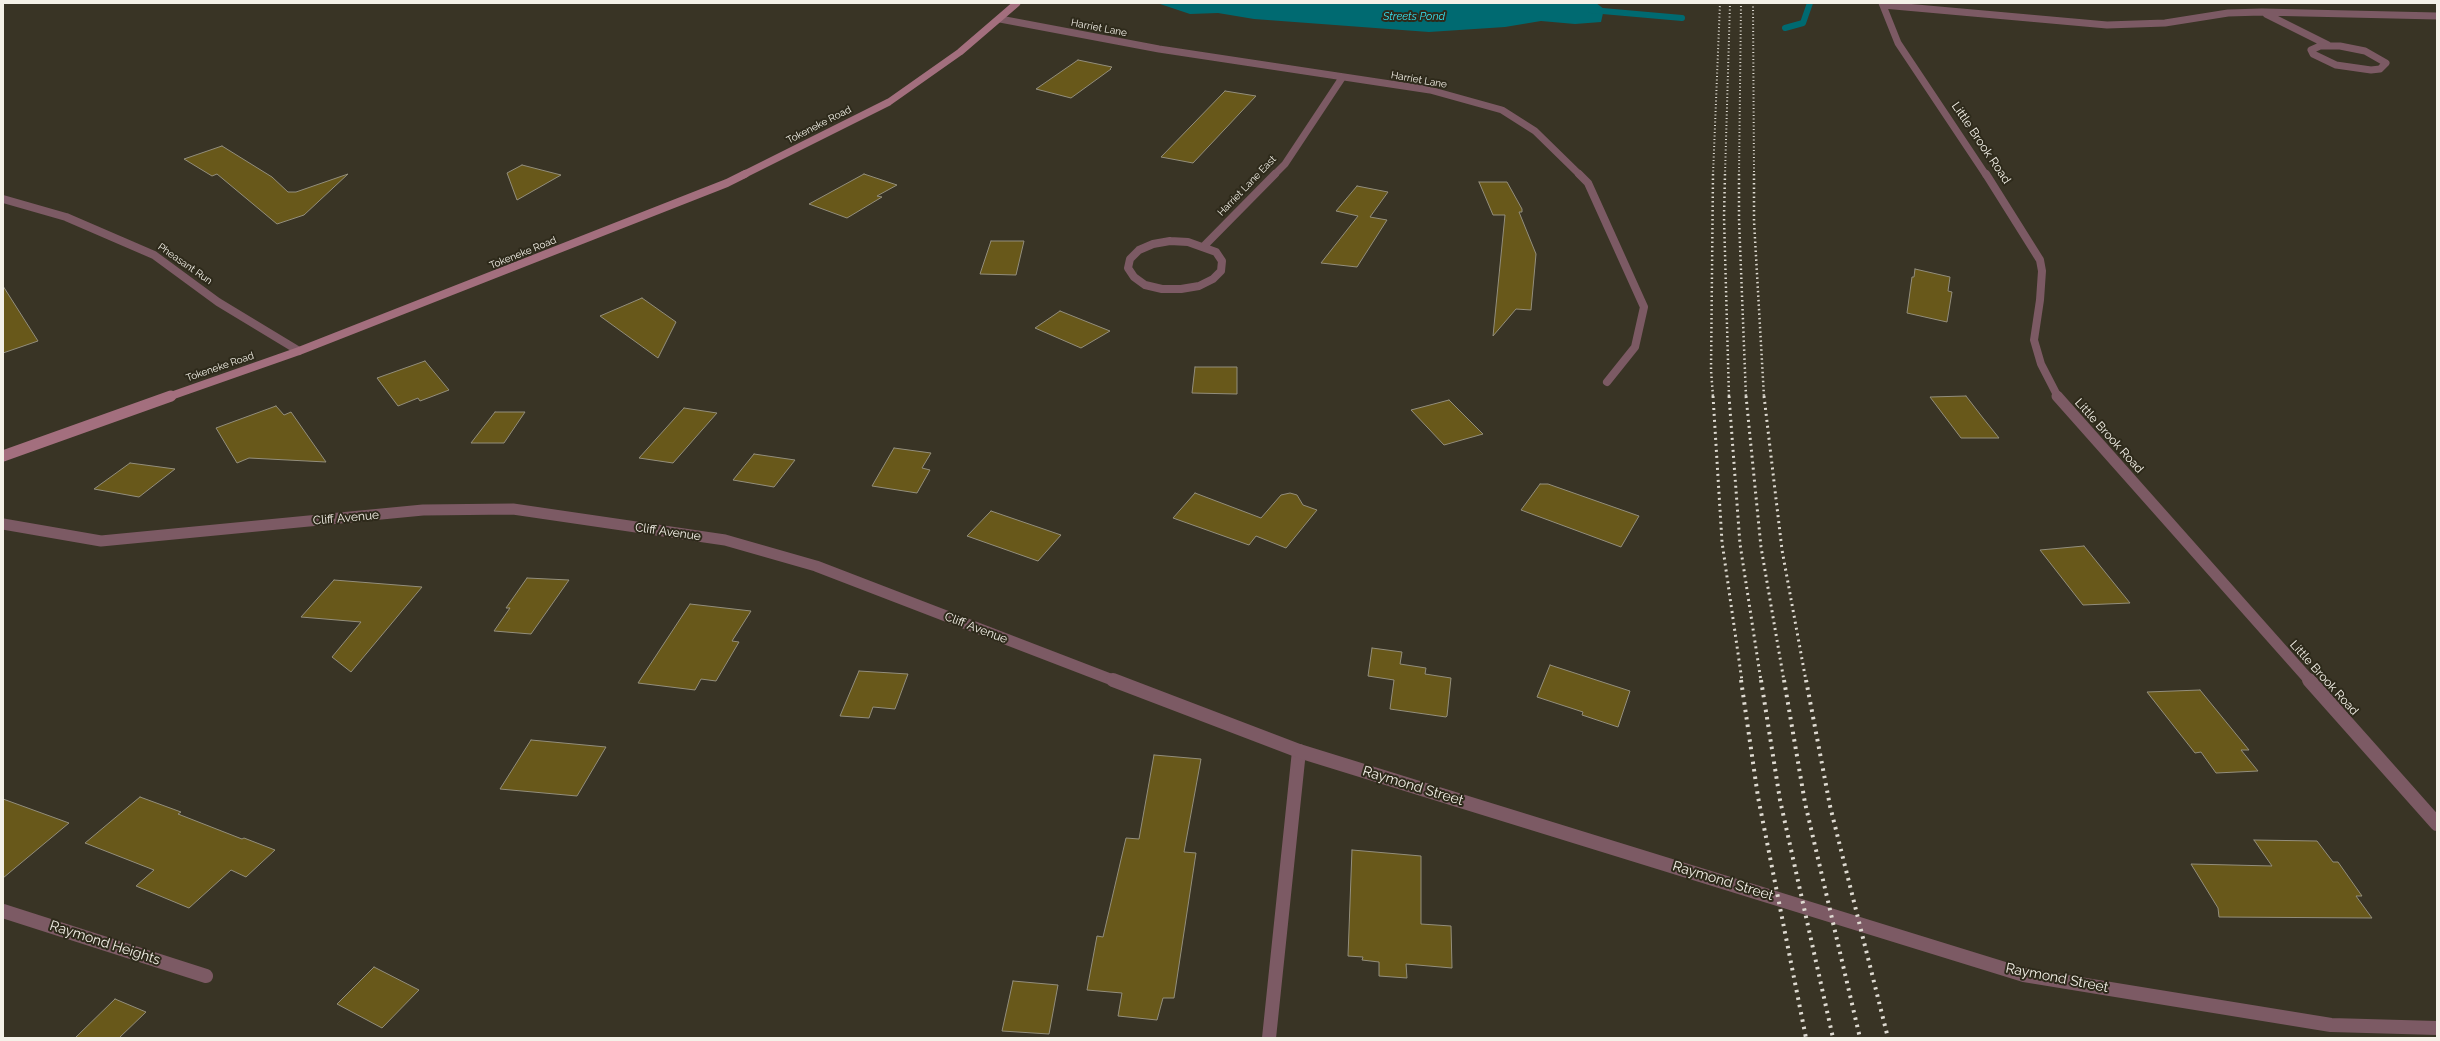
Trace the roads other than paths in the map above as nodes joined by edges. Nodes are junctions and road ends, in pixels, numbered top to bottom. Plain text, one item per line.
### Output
1 (1017, 3) edge
2 (1883, 4) edge
3 (2262, 12) junction
4 (2437, 16) edge
5 (1000, 19) junction
6 (2328, 45) junction
7 (1342, 78) junction
8 (3, 199) edge
9 (1204, 246) junction
10 (299, 351) junction
11 (1607, 382) dead end
12 (3, 456) edge
13 (3, 524) edge
14 (1299, 751) junction
15 (2437, 824) edge
16 (3, 911) edge
17 (206, 976) dead end
18 (2437, 1028) edge
19 (1269, 1038) edge

1 - 5 main road, Tokeneke Road
2 - 3 street
2 - 15 street, Little Brook Road
3 - 4 street
3 - 6 street
5 - 7 street, Harriet Lane
5 - 10 main road, Tokeneke Road
6 - 6 street
7 - 9 street, Harriet Lane East
7 - 11 street, Harriet Lane
8 - 10 street, Pheasant Run
9 - 9 street
10 - 12 main road, Tokeneke Road
13 - 14 street, Cliff Avenue
14 - 18 street, Raymond Street
14 - 19 street
16 - 17 street, Raymond Heights

